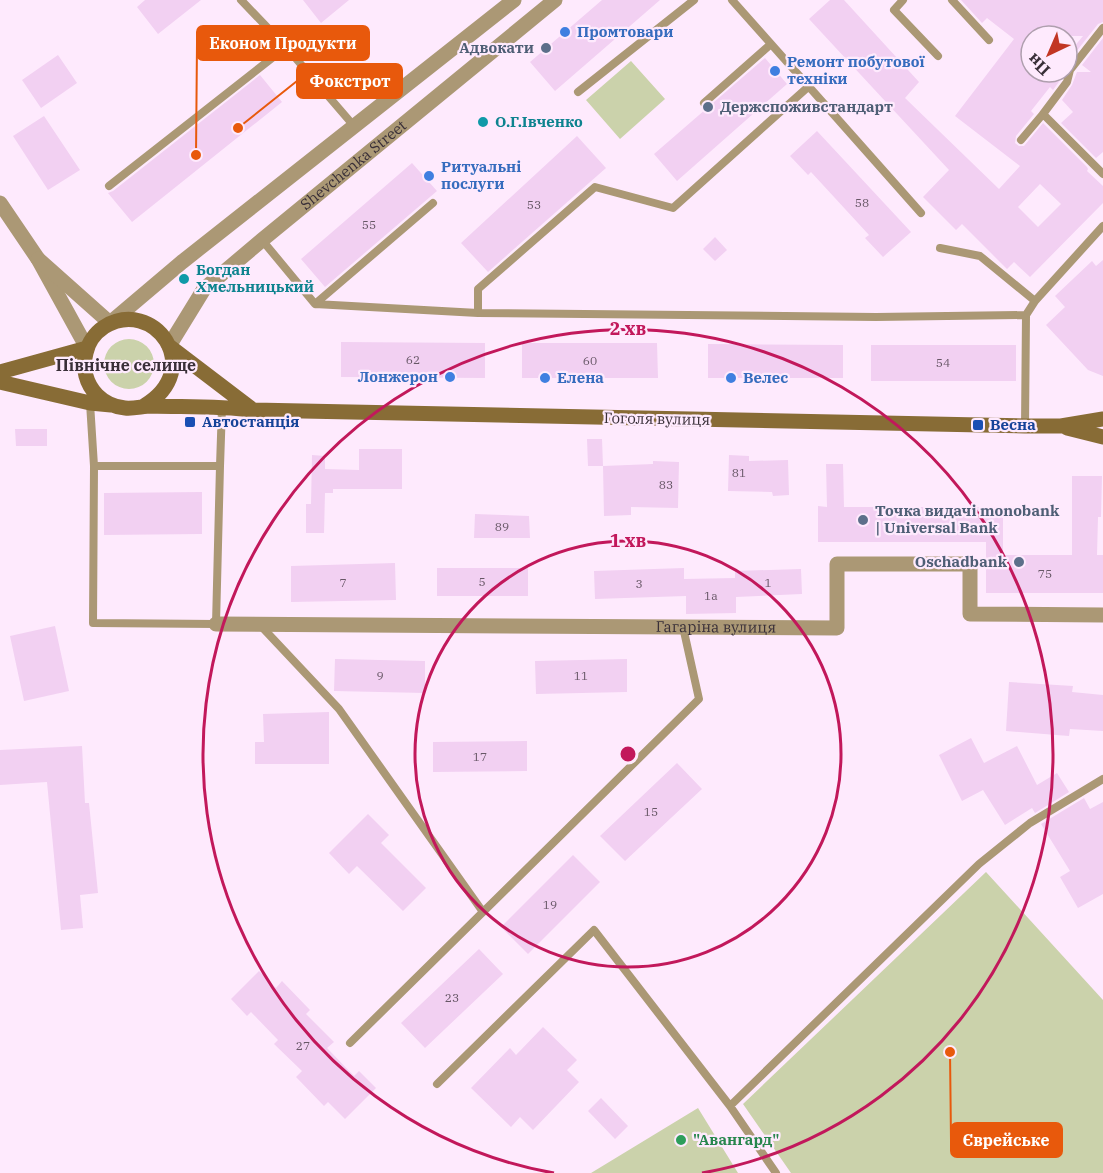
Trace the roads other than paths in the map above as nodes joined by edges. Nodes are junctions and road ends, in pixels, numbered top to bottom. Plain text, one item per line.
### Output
1 (241, 0) edge
2 (514, 0) edge
3 (555, 0) edge
4 (694, 0) edge
5 (732, 0) edge
6 (903, 0) edge
7 (952, 0) edge
8 (1103, 28) edge
9 (988, 40) dead end
10 (771, 44) junction
11 (286, 47) junction
12 (938, 56) dead end
13 (808, 87) junction
14 (578, 92) dead end
15 (704, 103) dead end
16 (1043, 114) junction
17 (354, 126) junction
18 (1021, 140) dead end
19 (1103, 174) edge
20 (109, 186) dead end
21 (0, 203) edge
22 (433, 203) dead end
23 (921, 213) dead end
24 (1103, 226) edge
25 (262, 240) junction
26 (940, 248) dead end
27 (38, 259) junction
28 (1035, 301) junction
29 (315, 304) junction
30 (478, 313) junction
31 (1026, 315) junction
32 (110, 323) junction
33 (169, 346) junction
34 (87, 348) junction
35 (0, 372) edge
36 (0, 382) edge
37 (90, 403) junction
38 (112, 405) junction
39 (144, 406) junction
40 (222, 406) junction
41 (253, 410) junction
42 (1103, 419) edge
43 (1025, 426) junction
44 (1061, 426) junction
45 (1103, 436) edge
46 (94, 466) junction
47 (220, 466) junction
48 (1103, 615) edge
49 (216, 624) junction
50 (260, 624) junction
51 (683, 627) junction
52 (1103, 778) edge
53 (483, 912) junction
54 (350, 1043) dead end
55 (437, 1084) dead end
56 (730, 1106) junction
57 (776, 1173) edge

1 - 11 lane
2 - 17 street, Shevchenka Street
3 - 25 street, Shevchenka Street
4 - 14 lane
5 - 10 lane
6 - 12 lane
7 - 9 lane
8 - 16 lane
10 - 13 lane
10 - 15 lane
11 - 17 lane
11 - 20 lane
13 - 23 lane
13 - 30 lane
16 - 18 lane
16 - 19 lane
17 - 32 street, Shevchenka Street
21 - 27 street
22 - 29 lane
24 - 28 lane
25 - 29 lane
25 - 33 street, Shevchenka Street
26 - 28 lane
27 - 32 street
27 - 34 street
28 - 31 lane
29 - 30 lane
30 - 31 lane
31 - 43 lane
32 - 33 main road
32 - 34 main road
33 - 39 main road
33 - 41 main road
34 - 35 main road
34 - 38 main road
36 - 37 main road, Гоголя вулиця
37 - 38 main road, Гоголя вулиця
37 - 46 lane
38 - 39 main road, Гоголя вулиця
39 - 40 main road, Гоголя вулиця
40 - 41 main road, Гоголя вулиця
40 - 47 lane
41 - 43 main road, Гоголя вулиця
42 - 44 main road, Гоголя вулиця
43 - 44 main road, Гоголя вулиця
44 - 45 main road, Гоголя вулиця
46 - 47 lane
46 - 49 lane
47 - 49 lane
48 - 51 street, Гагаріна вулиця
49 - 50 street, Гагаріна вулиця
50 - 51 street, Гагаріна вулиця
50 - 53 lane
51 - 53 lane
52 - 56 lane
53 - 54 lane
55 - 56 lane
56 - 57 lane

